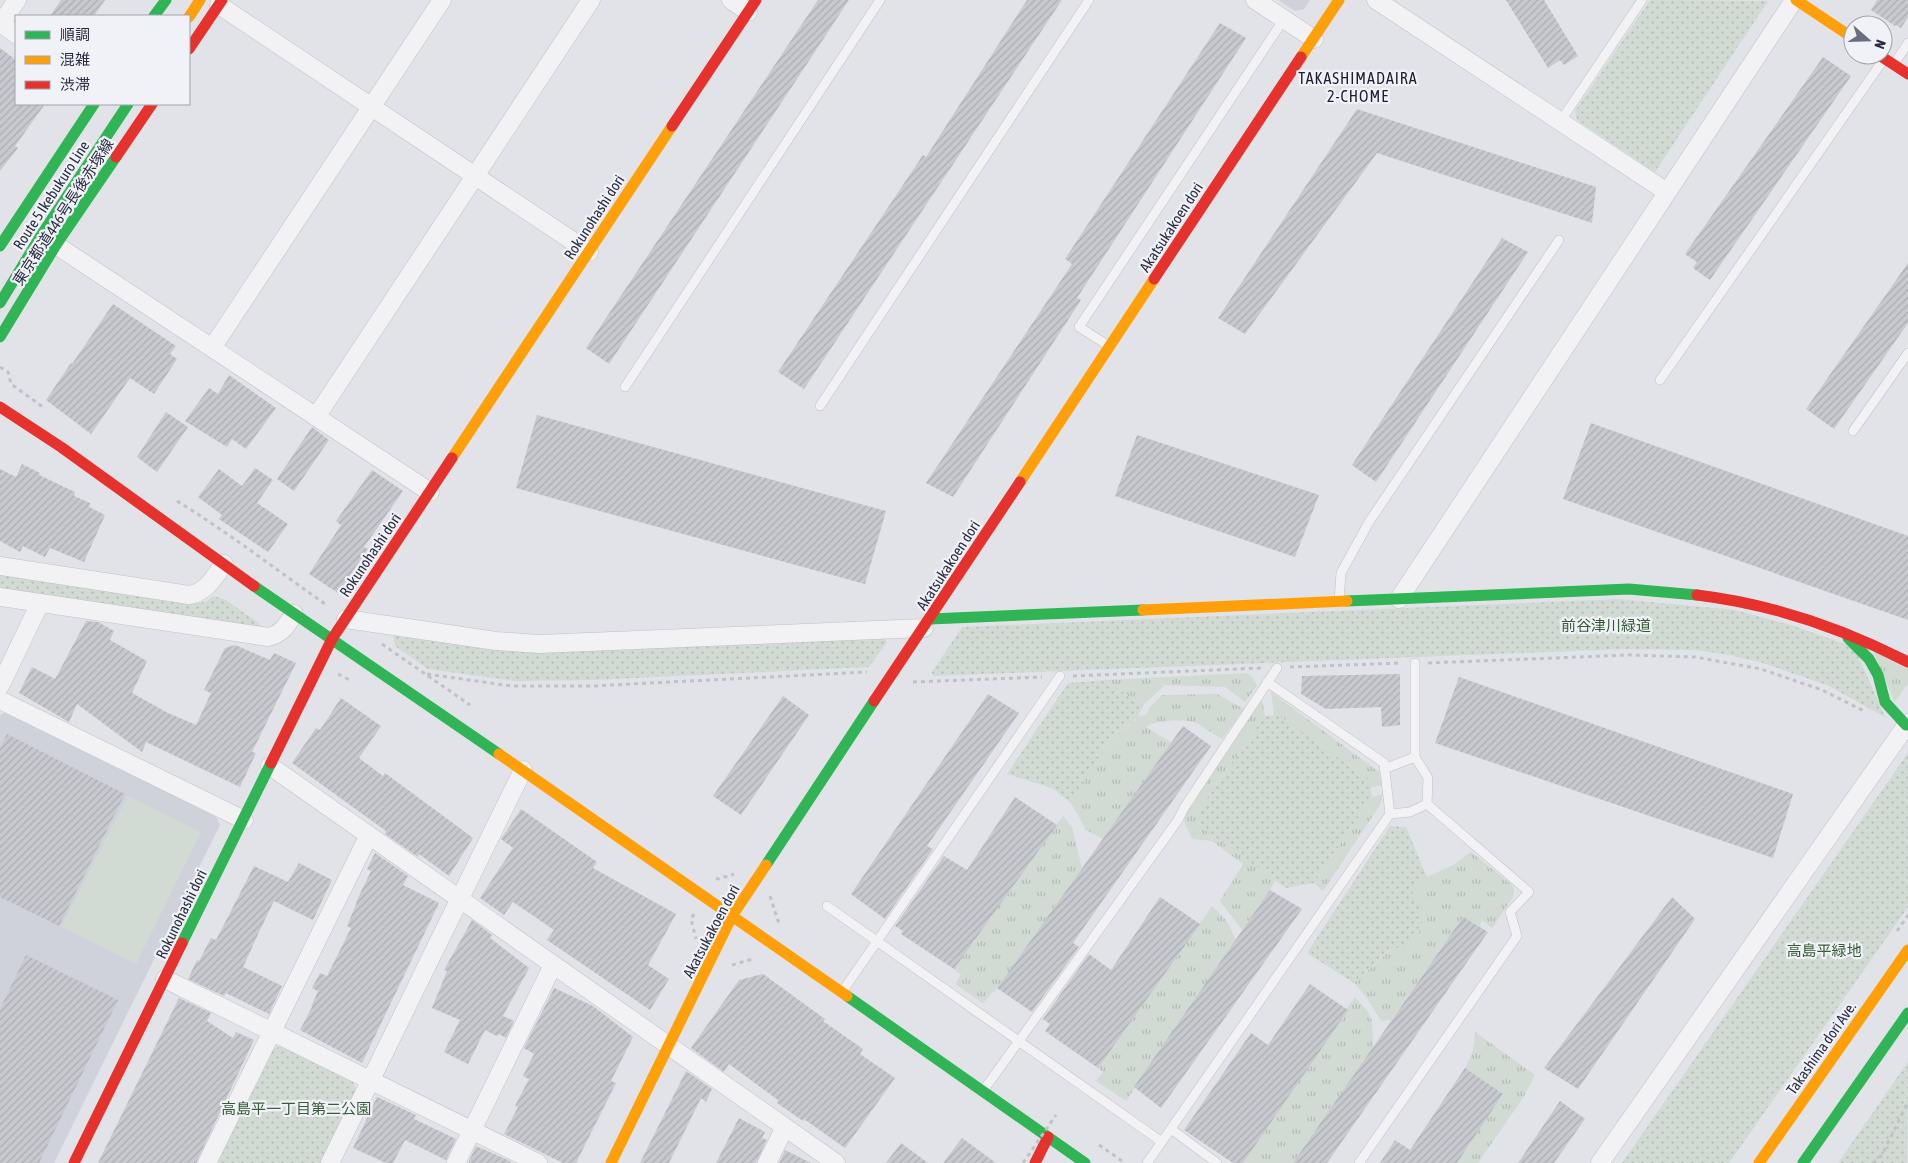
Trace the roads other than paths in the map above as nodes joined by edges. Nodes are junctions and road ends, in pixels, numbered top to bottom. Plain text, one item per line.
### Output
1 (17, 0) edge
2 (166, 0) edge
3 (200, 0) edge
4 (442, 0) edge
5 (592, 0) edge
6 (730, 0) edge
7 (880, 0) edge
8 (1089, 0) edge
9 (1255, 0) edge
10 (1339, 0) edge
11 (1376, 0) edge
12 (1642, 0) edge
13 (1795, 0) edge
14 (220, 3) edge
15 (752, 6) edge
16 (155, 15) edge
17 (190, 15) edge
18 (1284, 19) junction
19 (0, 24) edge
20 (1843, 31) edge
21 (15, 33) edge
22 (1314, 39) junction
23 (1908, 43) edge
24 (190, 48) edge
25 (1893, 55) edge
26 (1893, 64) edge
27 (1882, 65) edge
28 (1908, 74) edge
29 (93, 105) edge
30 (127, 105) edge
31 (151, 105) edge
32 (371, 108) junction
33 (1560, 122) junction
34 (475, 177) junction
35 (1667, 192) junction
36 (1559, 240) dead end
37 (56, 245) junction
38 (0, 246) edge
39 (589, 252) junction
40 (0, 303) edge
41 (0, 337) edge
42 (1110, 346) junction
43 (212, 348) junction
44 (1908, 352) edge
45 (1660, 380) dead end
46 (625, 387) dead end
47 (0, 406) edge
48 (820, 406) dead end
49 (316, 417) junction
50 (1853, 431) dead end
51 (430, 492) junction
52 (224, 564) junction
53 (0, 566) edge
54 (0, 597) edge
55 (1399, 598) junction
56 (1339, 602) junction
57 (40, 603) junction
58 (294, 614) junction
59 (340, 615) junction
60 (927, 623) junction
61 (1834, 629) junction
62 (332, 639) junction
63 (1908, 662) edge
64 (1415, 663) dead end
65 (1277, 668) dead end
66 (1060, 676) dead end
67 (1267, 682) junction
68 (0, 686) edge
69 (0, 700) edge
70 (1907, 724) edge
71 (1415, 757) junction
72 (270, 766) junction
73 (1384, 769) junction
74 (523, 770) junction
75 (1427, 804) junction
76 (1390, 814) junction
77 (244, 820) junction
78 (368, 836) junction
79 (460, 900) junction
80 (827, 906) dead end
81 (732, 916) junction
82 (877, 941) junction
83 (1908, 950) edge
84 (553, 965) junction
85 (165, 979) junction
86 (842, 993) junction
87 (1908, 1013) edge
88 (272, 1032) junction
89 (1019, 1042) junction
90 (669, 1046) junction
91 (371, 1080) junction
92 (983, 1091) junction
93 (785, 1127) junction
94 (1171, 1129) junction
95 (472, 1131) junction
96 (1048, 1137) junction
97 (1162, 1142) junction
98 (74, 1163) edge
99 (208, 1163) edge
100 (330, 1163) edge
101 (456, 1163) edge
102 (538, 1163) edge
103 (611, 1163) edge
104 (767, 1163) edge
105 (836, 1163) edge
106 (1036, 1163) edge
107 (1085, 1163) edge
108 (1148, 1163) edge
109 (1216, 1163) edge
110 (1359, 1163) edge
111 (1600, 1163) edge
112 (1759, 1163) edge
113 (1803, 1163) edge

1 - 19 street
2 - 16 main road
3 - 17 main road
4 - 32 street
5 - 34 street
6 - 15 street
7 - 46 lane
8 - 48 lane
9 - 18 street
10 - 22 main road, Akatsukakoen dori
11 - 33 street
12 - 33 lane
13 - 20 main road
13 - 35 street
14 - 24 main road
14 - 32 street
15 - 39 main road, Rokunohashi dori
18 - 22 street
18 - 42 lane
19 - 21 street
22 - 42 main road, Akatsukakoen dori
23 - 25 lane
26 - 28 main road
27 - 45 lane
29 - 38 main road
30 - 40 main road, Route 5 Ikebukuro Line
31 - 37 main road, 東京都道446号長後赤塚線
32 - 34 street
32 - 43 street
33 - 35 street
34 - 39 street
34 - 49 street
35 - 55 street
36 - 56 lane
37 - 41 main road, 東京都道446号長後赤塚線
37 - 43 street
39 - 51 main road, Rokunohashi dori
42 - 60 main road, Akatsukakoen dori
43 - 49 street
44 - 50 lane
47 - 52 main road
49 - 51 street
51 - 59 main road, Rokunohashi dori
52 - 53 street
52 - 58 main road
54 - 57 street
55 - 56 main road
55 - 61 main road
56 - 60 main road
57 - 58 street
57 - 68 street
58 - 62 main road
59 - 60 street
59 - 62 main road, Rokunohashi dori
60 - 81 main road, Akatsukakoen dori
61 - 63 main road
61 - 70 main road
62 - 72 main road, Rokunohashi dori
62 - 74 main road
64 - 71 lane
65 - 67 lane
66 - 82 lane
67 - 73 lane
67 - 89 lane
69 - 77 street
70 - 111 street
71 - 73 lane
71 - 75 lane
72 - 77 main road, Rokunohashi dori
72 - 78 street
73 - 76 lane
74 - 79 street
74 - 81 main road
75 - 76 lane
75 - 110 lane
76 - 94 lane
77 - 85 main road, Rokunohashi dori
78 - 79 street
78 - 88 street
79 - 84 street
79 - 91 street
80 - 82 lane
81 - 86 main road
81 - 90 main road, Akatsukakoen dori
82 - 86 lane
82 - 89 lane
83 - 112 main road, Takashima dori Ave.
84 - 90 street
84 - 95 street
85 - 88 street
85 - 98 main road, Rokunohashi dori
86 - 92 main road
87 - 113 main road
88 - 91 street
88 - 99 street
89 - 92 lane
89 - 97 lane
90 - 93 street
90 - 103 main road, Akatsukakoen dori
91 - 95 street
91 - 100 street
92 - 96 main road
93 - 104 street
93 - 105 street
94 - 97 lane
94 - 109 lane
95 - 101 street
95 - 102 street
96 - 106 main road
96 - 107 main road
97 - 108 lane

